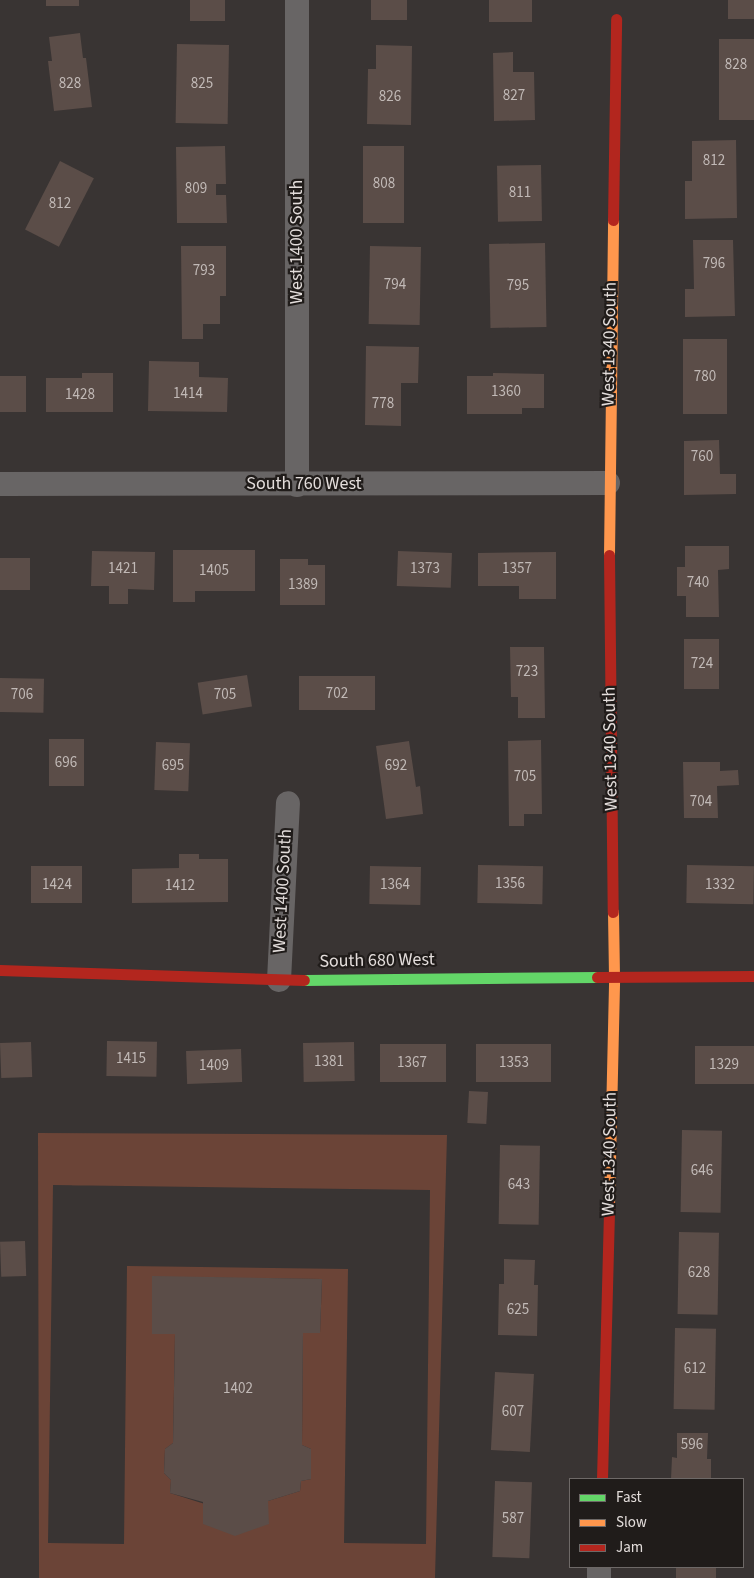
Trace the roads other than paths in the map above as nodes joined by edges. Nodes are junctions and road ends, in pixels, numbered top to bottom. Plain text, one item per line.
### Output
1 (297, 0) edge
2 (616, 19) dead end
3 (608, 483) junction
4 (0, 484) edge
5 (297, 485) junction
6 (288, 803) dead end
7 (0, 970) edge
8 (614, 976) junction
9 (754, 976) edge
10 (279, 980) junction
11 (602, 1478) edge

1 - 5 street, West 1400 South
2 - 3 street, West 1340 South
3 - 5 street, South 760 West
3 - 8 street, West 1340 South
4 - 5 street, South 760 West
6 - 10 street, West 1400 South
7 - 10 street, South 680 West
8 - 9 street, South 680 West
8 - 10 street, South 680 West
8 - 11 street, West 1340 South

